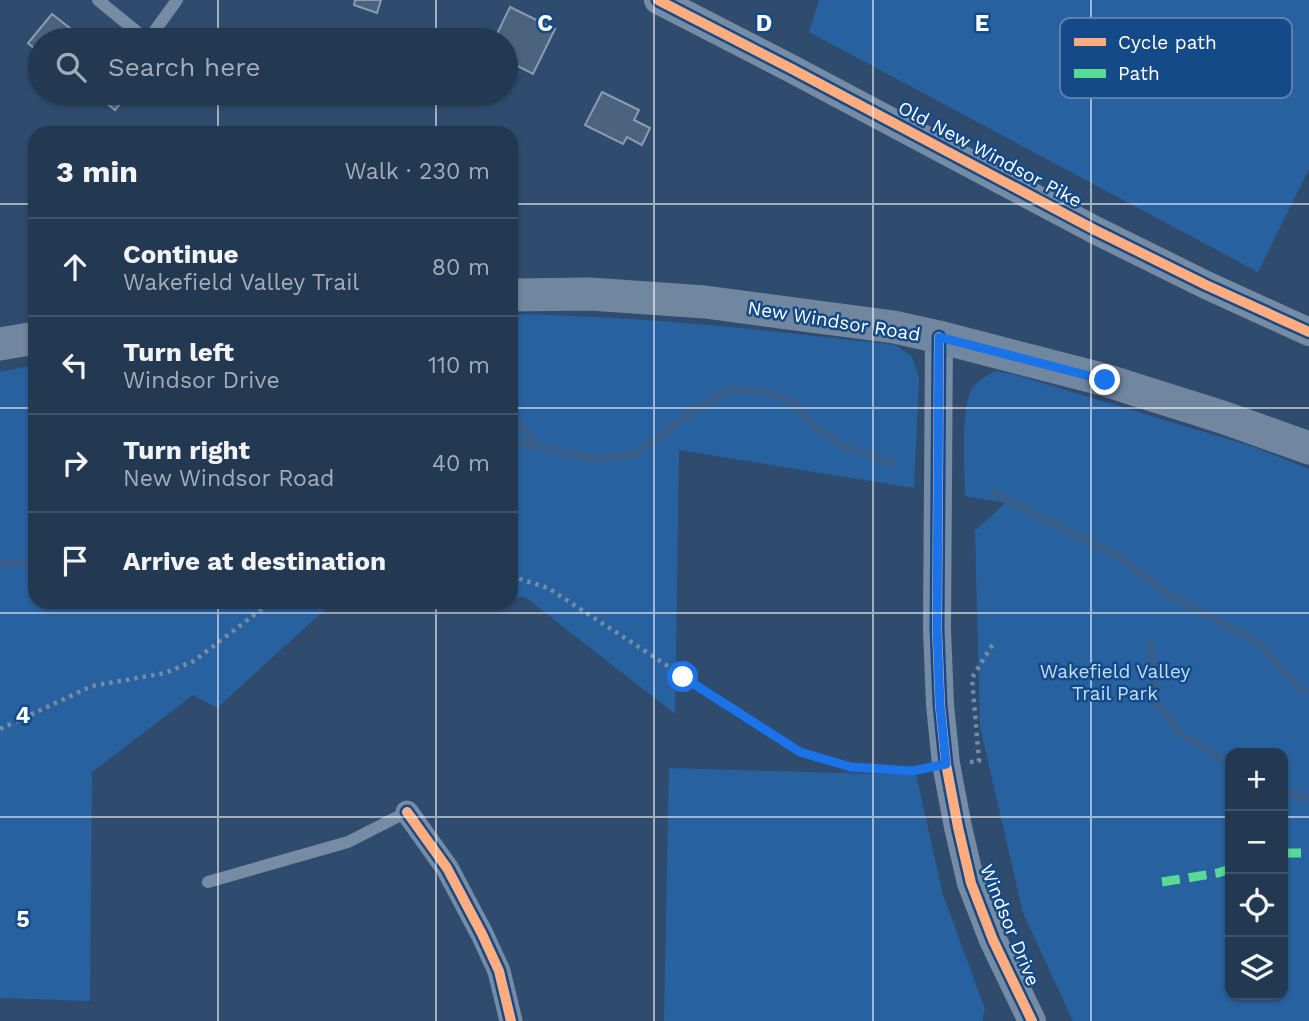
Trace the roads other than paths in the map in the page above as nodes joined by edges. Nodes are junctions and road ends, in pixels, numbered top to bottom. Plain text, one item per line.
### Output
1 (98, 0) edge
2 (177, 0) edge
3 (658, 0) edge
4 (133, 28) edge
5 (157, 28) edge
6 (518, 295) edge
7 (1309, 331) edge
8 (939, 337) junction
9 (28, 339) edge
10 (0, 344) edge
11 (1309, 449) edge
12 (407, 812) joint
13 (208, 882) dead end
14 (511, 1021) edge
15 (1032, 1021) edge

1 - 4 lane
2 - 5 lane
3 - 7 street, Old New Windsor Pike
6 - 8 main road, New Windsor Road
8 - 11 main road, New Windsor Road
8 - 15 street, Windsor Drive
9 - 10 main road
12 - 13 lane
12 - 14 street

